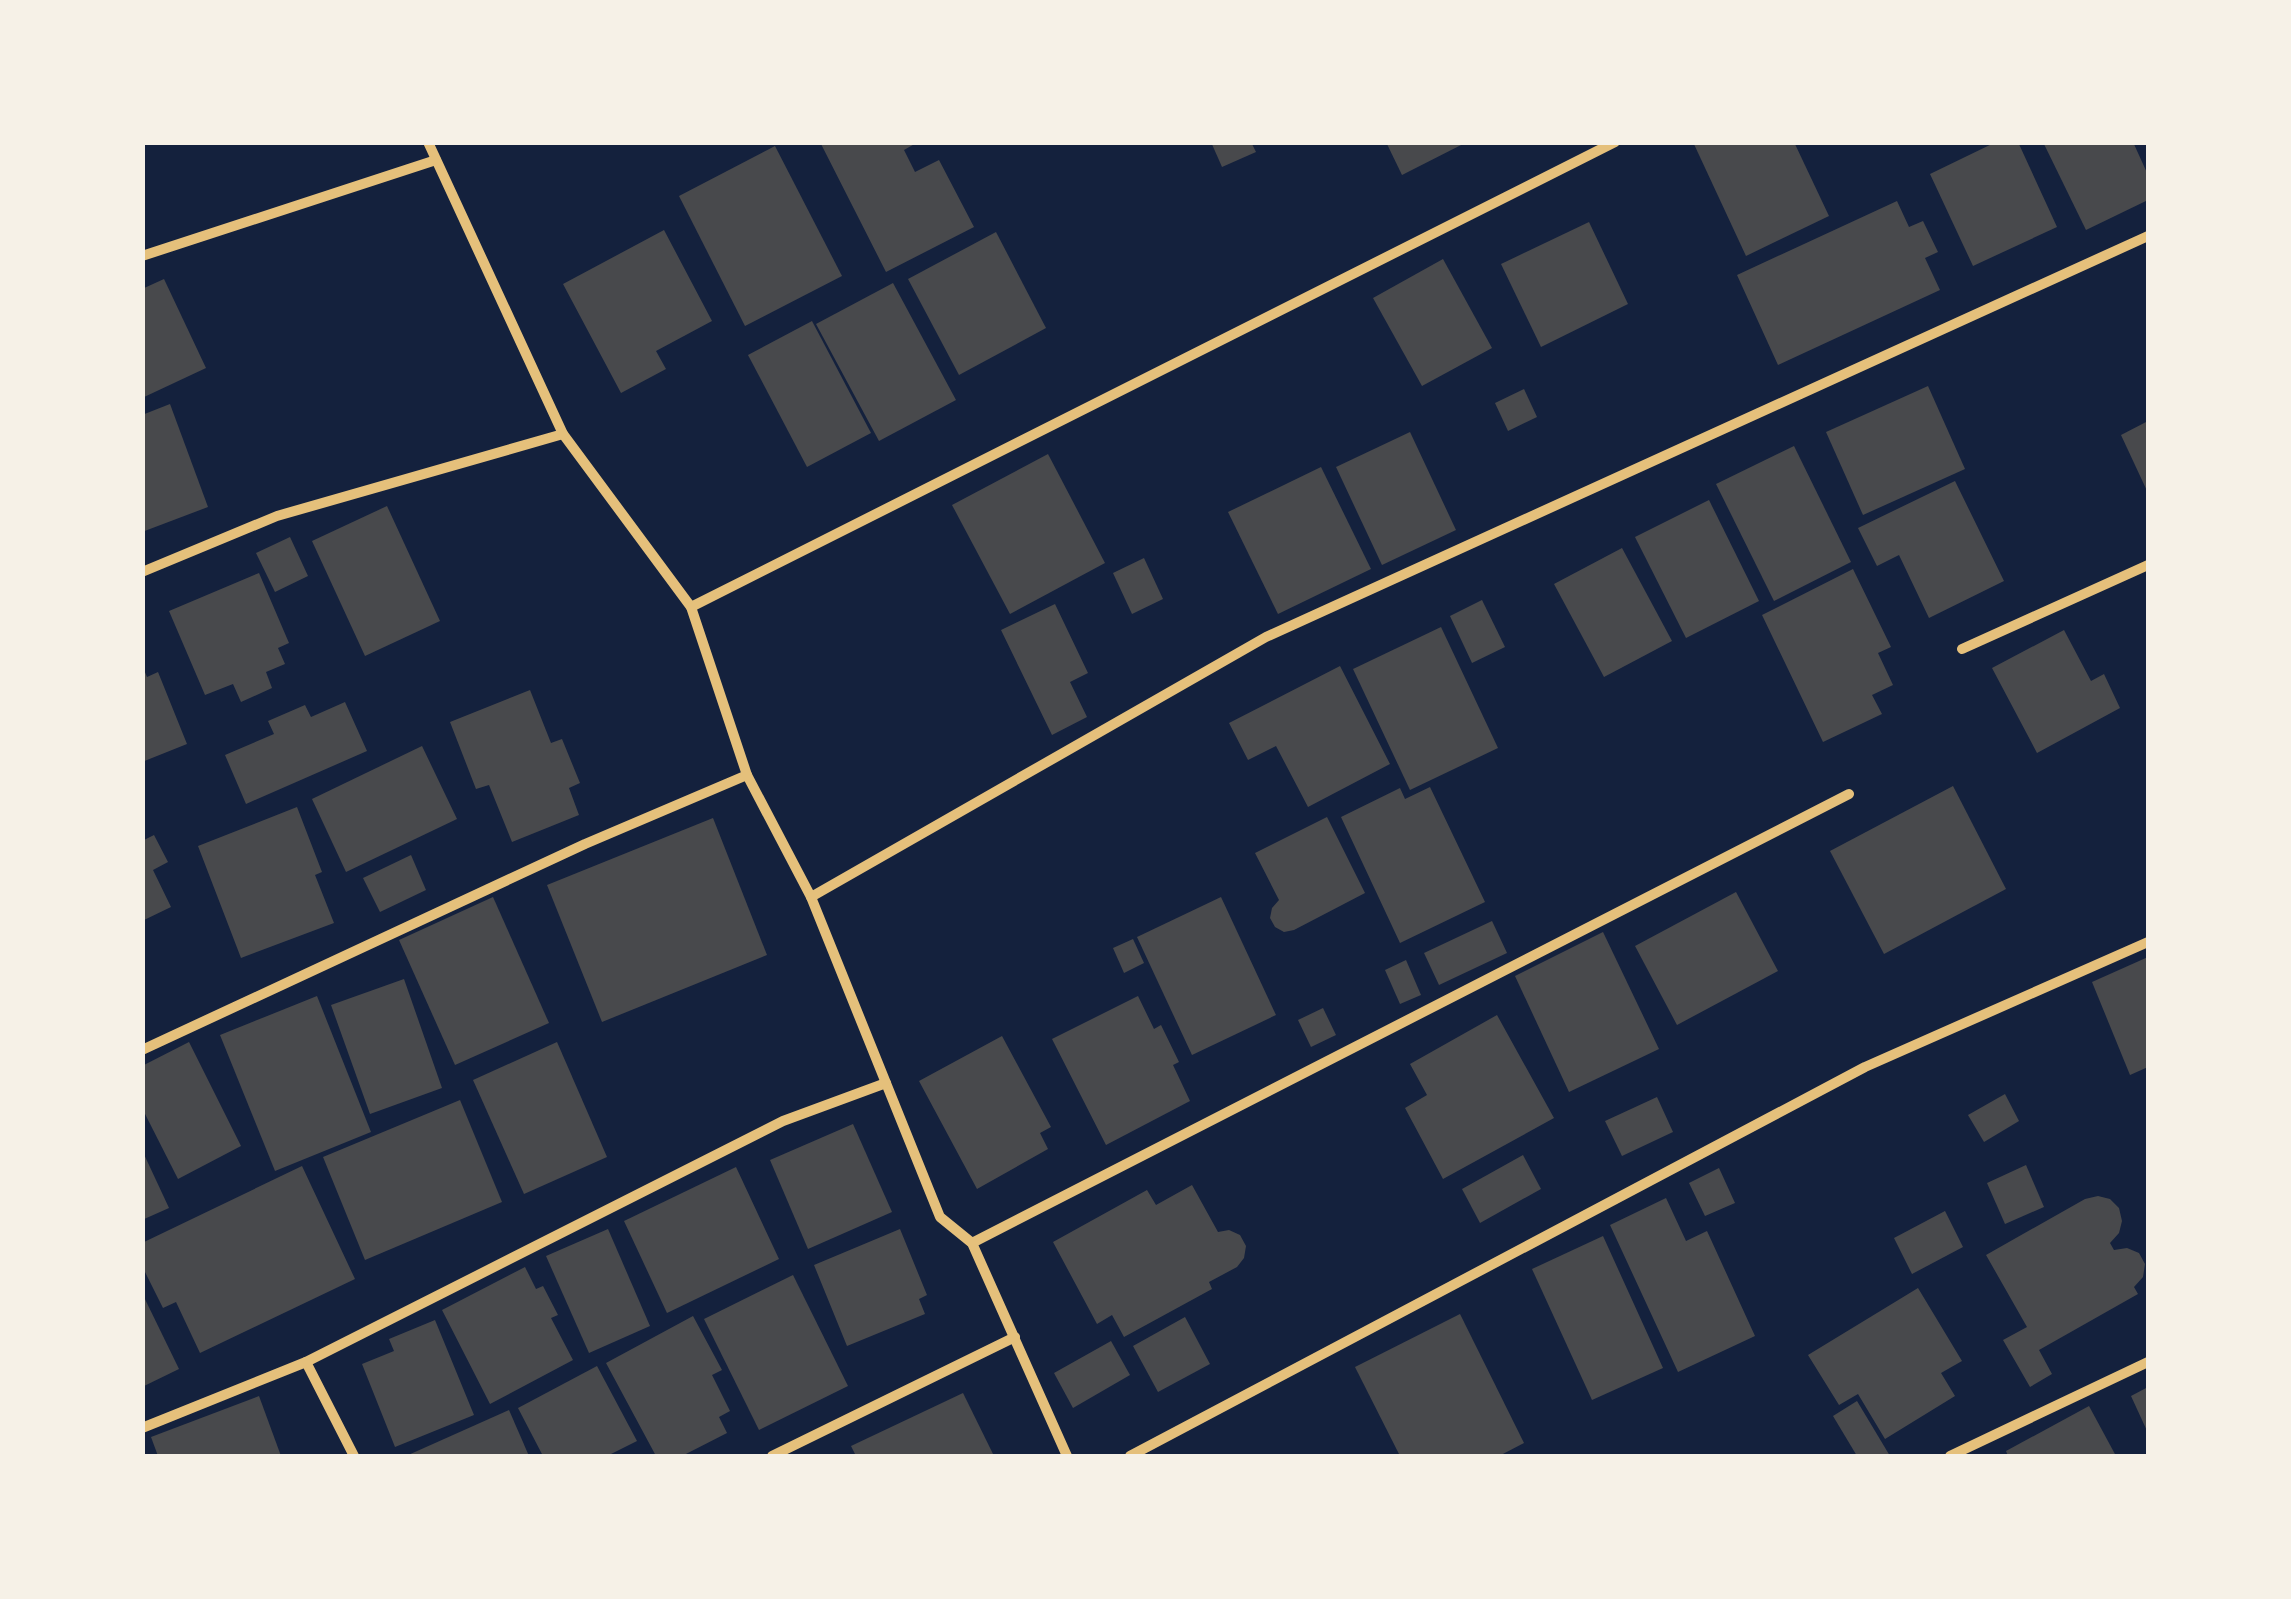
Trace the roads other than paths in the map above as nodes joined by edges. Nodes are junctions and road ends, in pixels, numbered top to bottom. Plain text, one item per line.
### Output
1 (428, 142) edge
2 (1616, 142) edge
3 (436, 160) junction
4 (2148, 236) edge
5 (142, 256) edge
6 (563, 434) junction
7 (2148, 566) edge
8 (142, 572) edge
9 (691, 607) junction
10 (1962, 648) dead end
11 (747, 775) junction
12 (1849, 794) dead end
13 (811, 897) junction
14 (2148, 942) edge
15 (142, 1050) edge
16 (886, 1083) junction
17 (972, 1243) junction
18 (1014, 1337) junction
19 (306, 1362) junction
20 (2148, 1362) edge
21 (142, 1428) edge
22 (354, 1456) edge
23 (772, 1456) edge
24 (1067, 1456) edge
25 (1130, 1456) edge
26 (1950, 1456) edge

1 - 3 street
2 - 9 street
3 - 5 street
3 - 6 street
4 - 13 street
6 - 8 street
6 - 9 street
7 - 10 street
9 - 11 street
11 - 13 street
11 - 15 street
12 - 17 street
13 - 16 street
14 - 25 street
16 - 17 street
16 - 19 street
17 - 18 street
18 - 23 street
18 - 24 street
19 - 21 street
19 - 22 street
20 - 26 street

